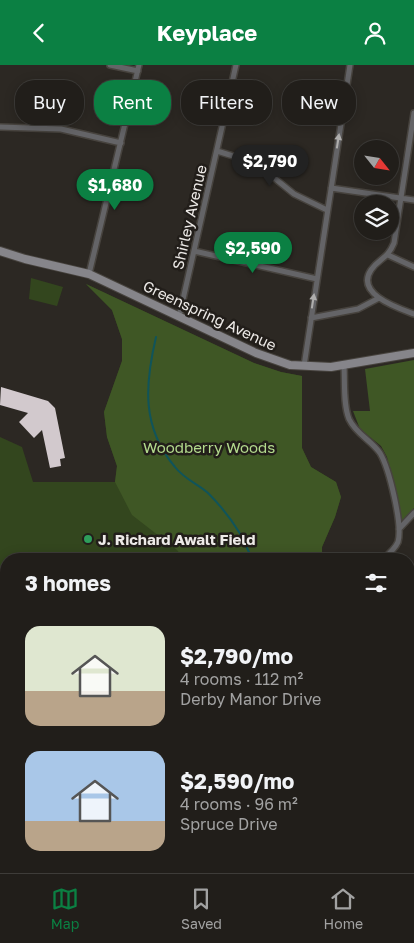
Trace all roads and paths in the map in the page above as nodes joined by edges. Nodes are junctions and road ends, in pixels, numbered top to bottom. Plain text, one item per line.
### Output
1 (110, 65) edge
2 (236, 65) edge
3 (350, 65) edge
4 (139, 68) edge
5 (414, 113) edge
6 (0, 127) edge
7 (121, 143) junction
8 (217, 151) junction
9 (331, 188) junction
10 (401, 198) junction
11 (414, 200) edge
12 (328, 210) junction
13 (0, 251) edge
14 (194, 251) junction
15 (388, 255) junction
16 (414, 267) edge
17 (89, 274) junction
18 (317, 279) junction
19 (379, 297) junction
20 (414, 314) edge
21 (179, 317) junction
22 (311, 318) junction
23 (414, 353) edge
24 (344, 366) junction
25 (304, 367) junction
26 (414, 513) edge
27 (399, 529) junction
28 (389, 553) edge

1 - 4 street
2 - 8 street, Shirley Avenue
9 -> 3 street
4 - 7 street
5 - 10 street
6 - 7 street
7 - 17 street
8 - 12 street
8 - 14 street, Shirley Avenue
9 - 10 street
9 - 12 street
10 - 11 street
10 - 15 street
12 - 18 street
13 - 17 main road, Greenspring Avenue
14 - 18 street
14 - 21 street, Shirley Avenue
15 - 16 street
15 - 19 street
17 - 21 main road, Greenspring Avenue
22 -> 18 street
19 - 20 street
19 - 22 street
21 - 25 main road, Greenspring Avenue
22 - 25 street
23 - 24 main road, Greenspring Avenue
24 - 25 main road, Greenspring Avenue
24 - 27 street
26 - 27 street
27 - 28 street

